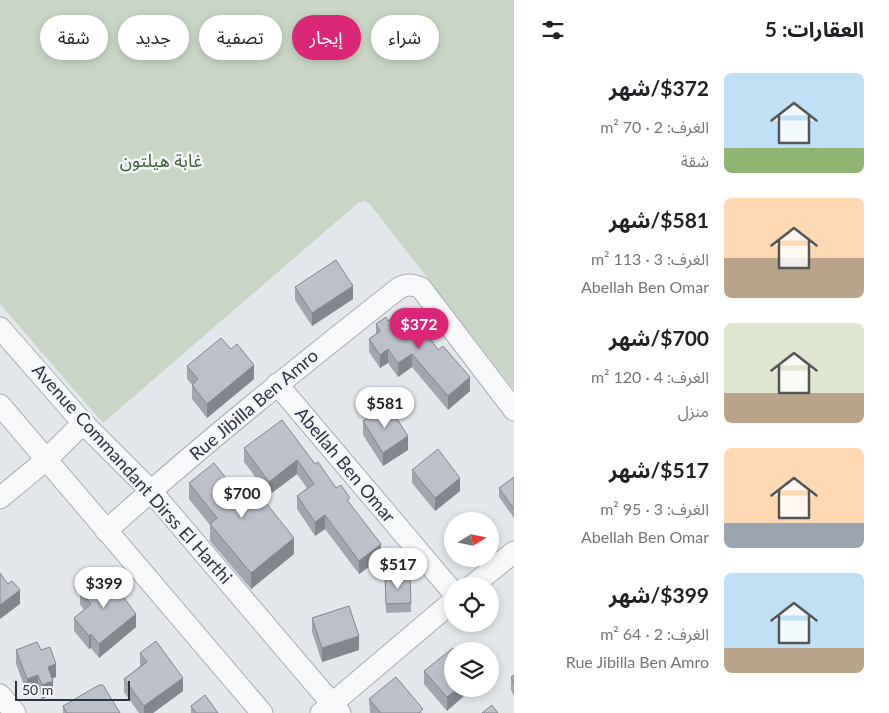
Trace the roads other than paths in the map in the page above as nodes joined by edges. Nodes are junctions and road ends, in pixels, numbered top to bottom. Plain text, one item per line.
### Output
1 (1, 330) edge
2 (277, 384) junction
3 (0, 405) edge
4 (514, 410) edge
5 (83, 423) junction
6 (46, 460) junction
7 (151, 490) junction
8 (0, 498) edge
9 (106, 531) junction
10 (514, 552) edge
11 (483, 577) edge
12 (444, 582) edge
13 (444, 609) edge
14 (0, 695) edge
15 (331, 710) edge
16 (15, 713) edge
17 (262, 713) edge

1 - 5 street, Avenue Commandant Dirss El Harthi
2 - 4 street, Rue Jibilla Ben Amro
2 - 7 street, Rue Jibilla Ben Amro
2 - 12 street, Abellah Ben Omar
3 - 6 street
5 - 6 street
5 - 7 street, Avenue Commandant Dirss El Harthi
6 - 8 street
6 - 9 street
7 - 9 street, Rue Jibilla Ben Amro
7 - 15 street, Avenue Commandant Dirss El Harthi
9 - 17 street
10 - 11 street
13 - 15 street
14 - 16 street

